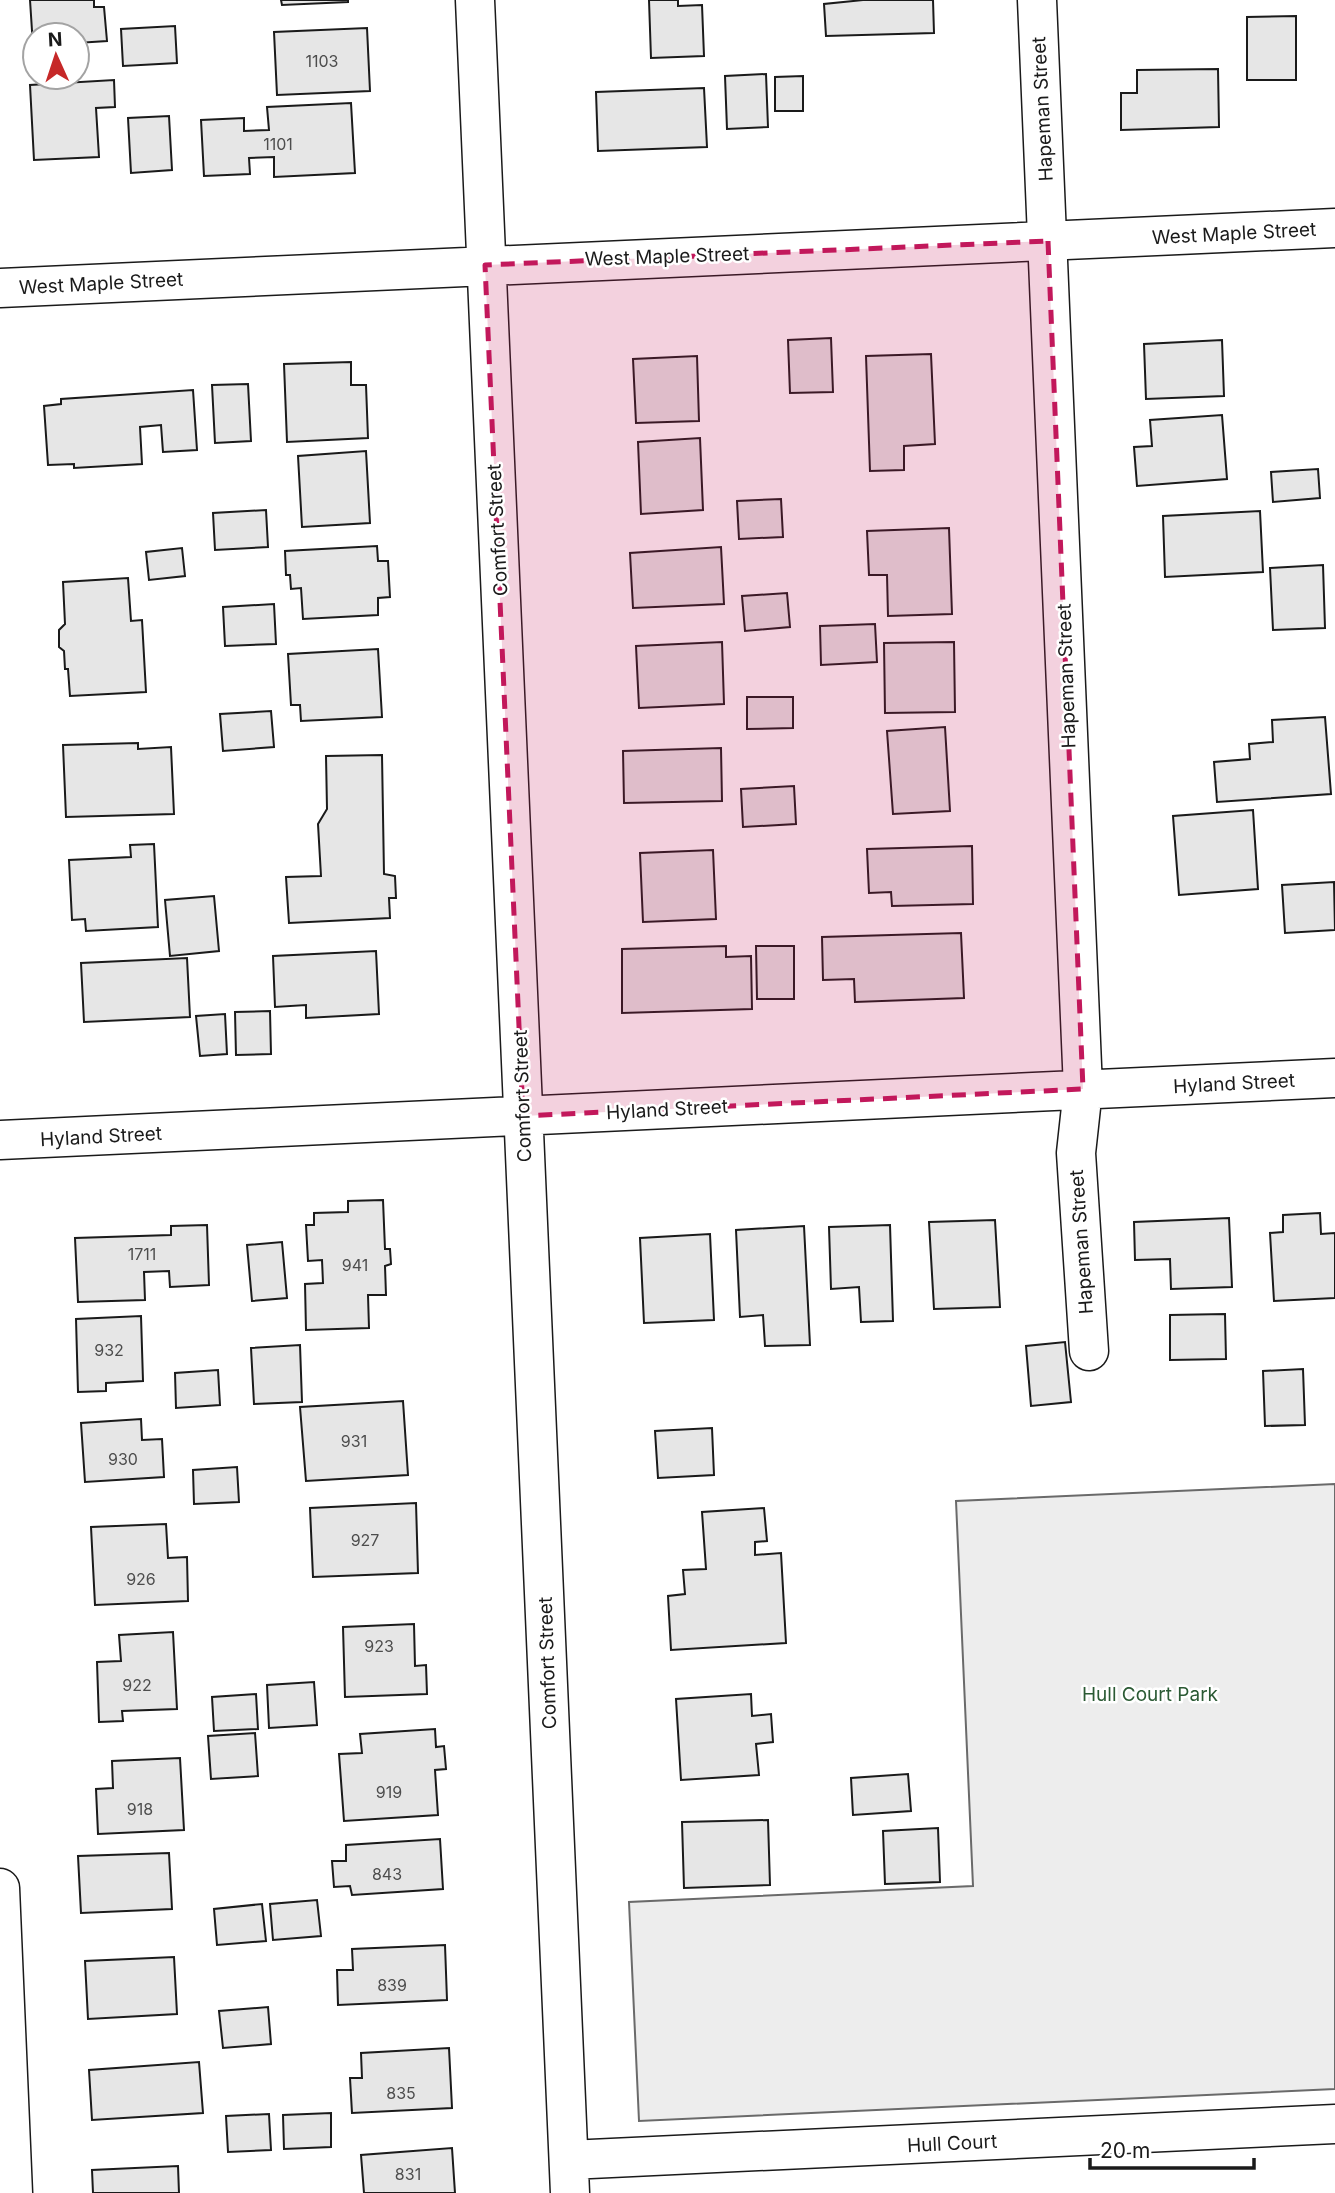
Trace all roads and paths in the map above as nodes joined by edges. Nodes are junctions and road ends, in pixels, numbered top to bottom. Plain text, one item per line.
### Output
1 (475, 0) edge
2 (1037, 0) edge
3 (1335, 228) edge
4 (1048, 241) junction
5 (485, 265) junction
6 (0, 288) edge
7 (1335, 1078) edge
8 (1083, 1089) junction
9 (523, 1116) junction
10 (0, 1140) edge
11 (1089, 1350) dead end
12 (0, 1888) edge
13 (1335, 2124) edge
14 (569, 2177) edge
15 (13, 2193) edge

1 - 5 street, Comfort Street
2 - 4 street, Hapeman Street
3 - 4 street, West Maple Street
4 - 5 street, West Maple Street
4 - 8 street, Hapeman Street
5 - 6 street, West Maple Street
5 - 9 street, Comfort Street
7 - 8 street, Hyland Street
8 - 9 street, Hyland Street
8 - 11 street, Hapeman Street
9 - 10 street, Hyland Street
9 - 14 street, Comfort Street
12 - 15 street
13 - 14 street, Hull Court

